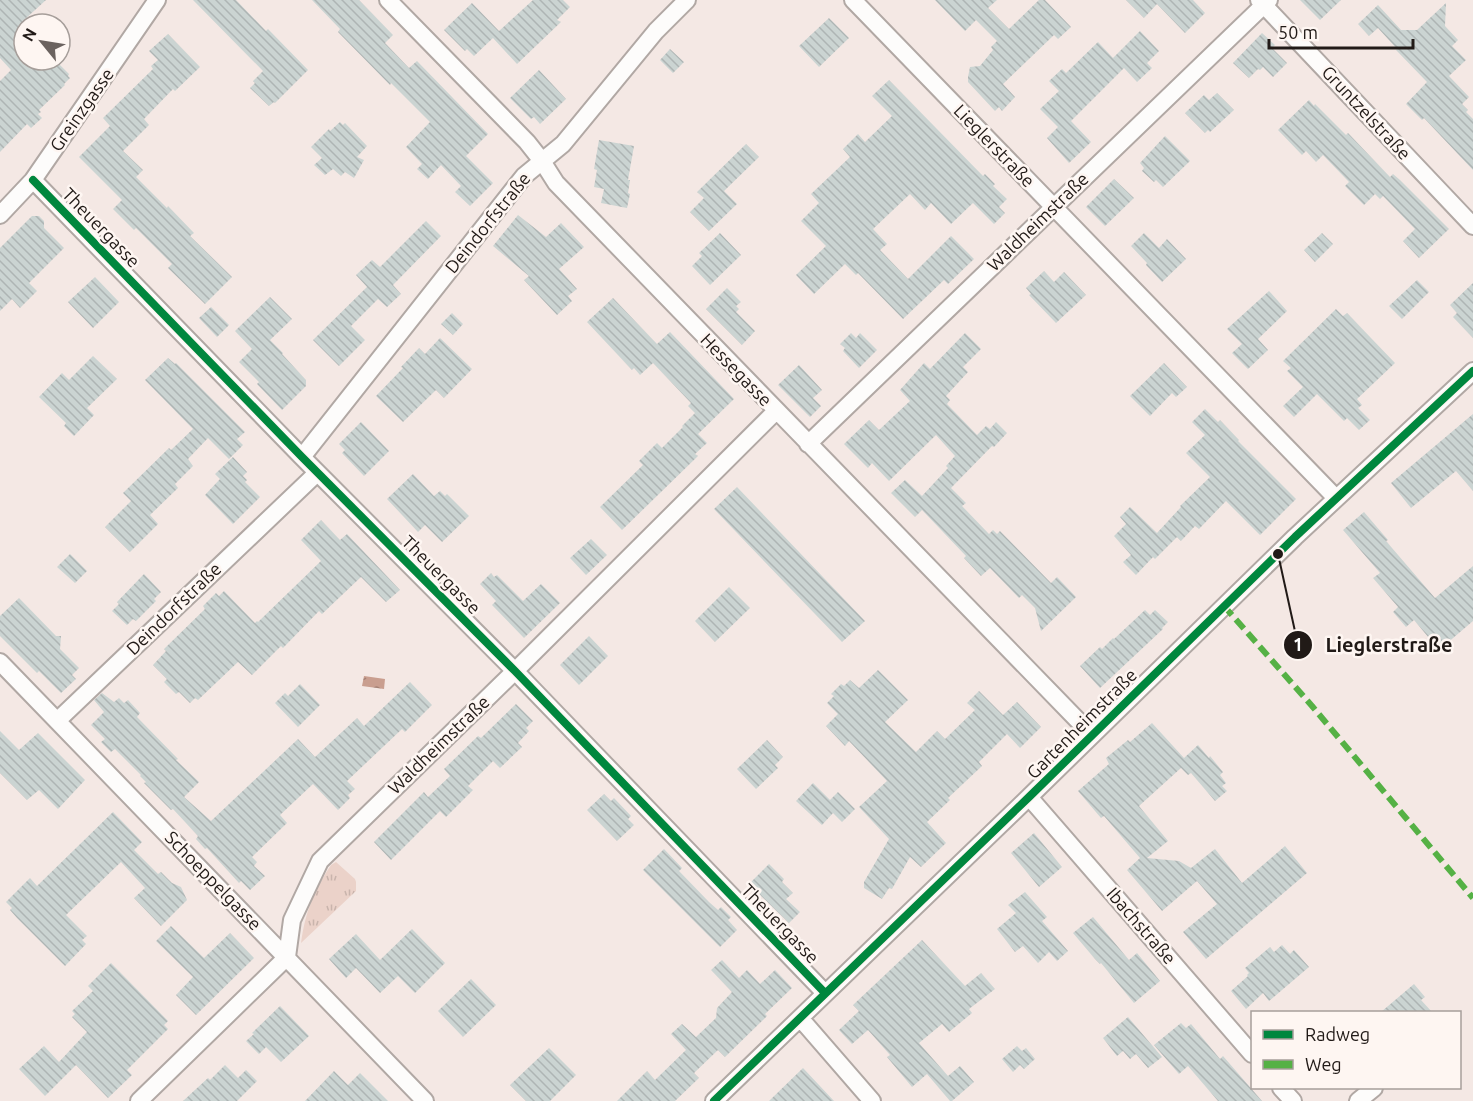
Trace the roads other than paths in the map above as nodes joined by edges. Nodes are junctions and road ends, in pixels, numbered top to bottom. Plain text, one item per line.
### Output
1 (157, 0) edge
2 (388, 0) edge
3 (687, 0) edge
4 (852, 0) edge
5 (1264, 2) edge
6 (542, 160) junction
7 (33, 180) junction
8 (1053, 208) junction
9 (0, 215) edge
10 (1473, 226) edge
11 (1473, 371) edge
12 (776, 411) junction
13 (808, 444) junction
14 (302, 457) junction
15 (317, 473) junction
16 (1336, 498) junction
17 (0, 662) edge
18 (515, 671) junction
19 (57, 721) junction
20 (1092, 735) junction
21 (1029, 797) junction
22 (287, 957) junction
23 (825, 993) junction
24 (800, 1018) junction
25 (1251, 1053) edge
26 (1282, 1089) edge
27 (1373, 1089) edge
28 (139, 1101) edge
29 (425, 1101) edge
30 (714, 1101) edge
31 (872, 1101) edge
32 (1293, 1101) edge
33 (1358, 1101) edge

1 - 7 street, Greinzgasse
2 - 6 street, Hessegasse
3 - 6 street, Deindorfstraße
4 - 8 street, Lieglerstraße
5 - 8 street, Waldheimstraße
5 - 10 street, Gruntzelstraße
6 - 12 street, Hessegasse
6 - 14 street, Deindorfstraße
7 - 9 street, Greinzgasse
7 - 14 street, Theuergasse
8 - 13 street, Waldheimstraße
8 - 16 street, Lieglerstraße
11 - 16 street, Gartenheimstraße
12 - 13 street, Hessegasse
12 - 18 street, Waldheimstraße
13 - 20 street, Hessegasse
14 - 15 street, Theuergasse
15 - 18 street, Theuergasse
15 - 19 street, Deindorfstraße
16 - 20 street, Gartenheimstraße
17 - 19 street, Schoeppelgasse
18 - 22 street, Waldheimstraße
18 - 23 street, Theuergasse
19 - 22 street, Schoeppelgasse
20 - 21 street, Gartenheimstraße
21 - 23 street, Gartenheimstraße
21 - 25 street, Ibachstraße
22 - 28 street
22 - 29 street, Schoeppelgasse
23 - 24 street, Gartenheimstraße
24 - 30 street, Gartenheimstraße
24 - 31 street
26 - 32 street
27 - 33 street

